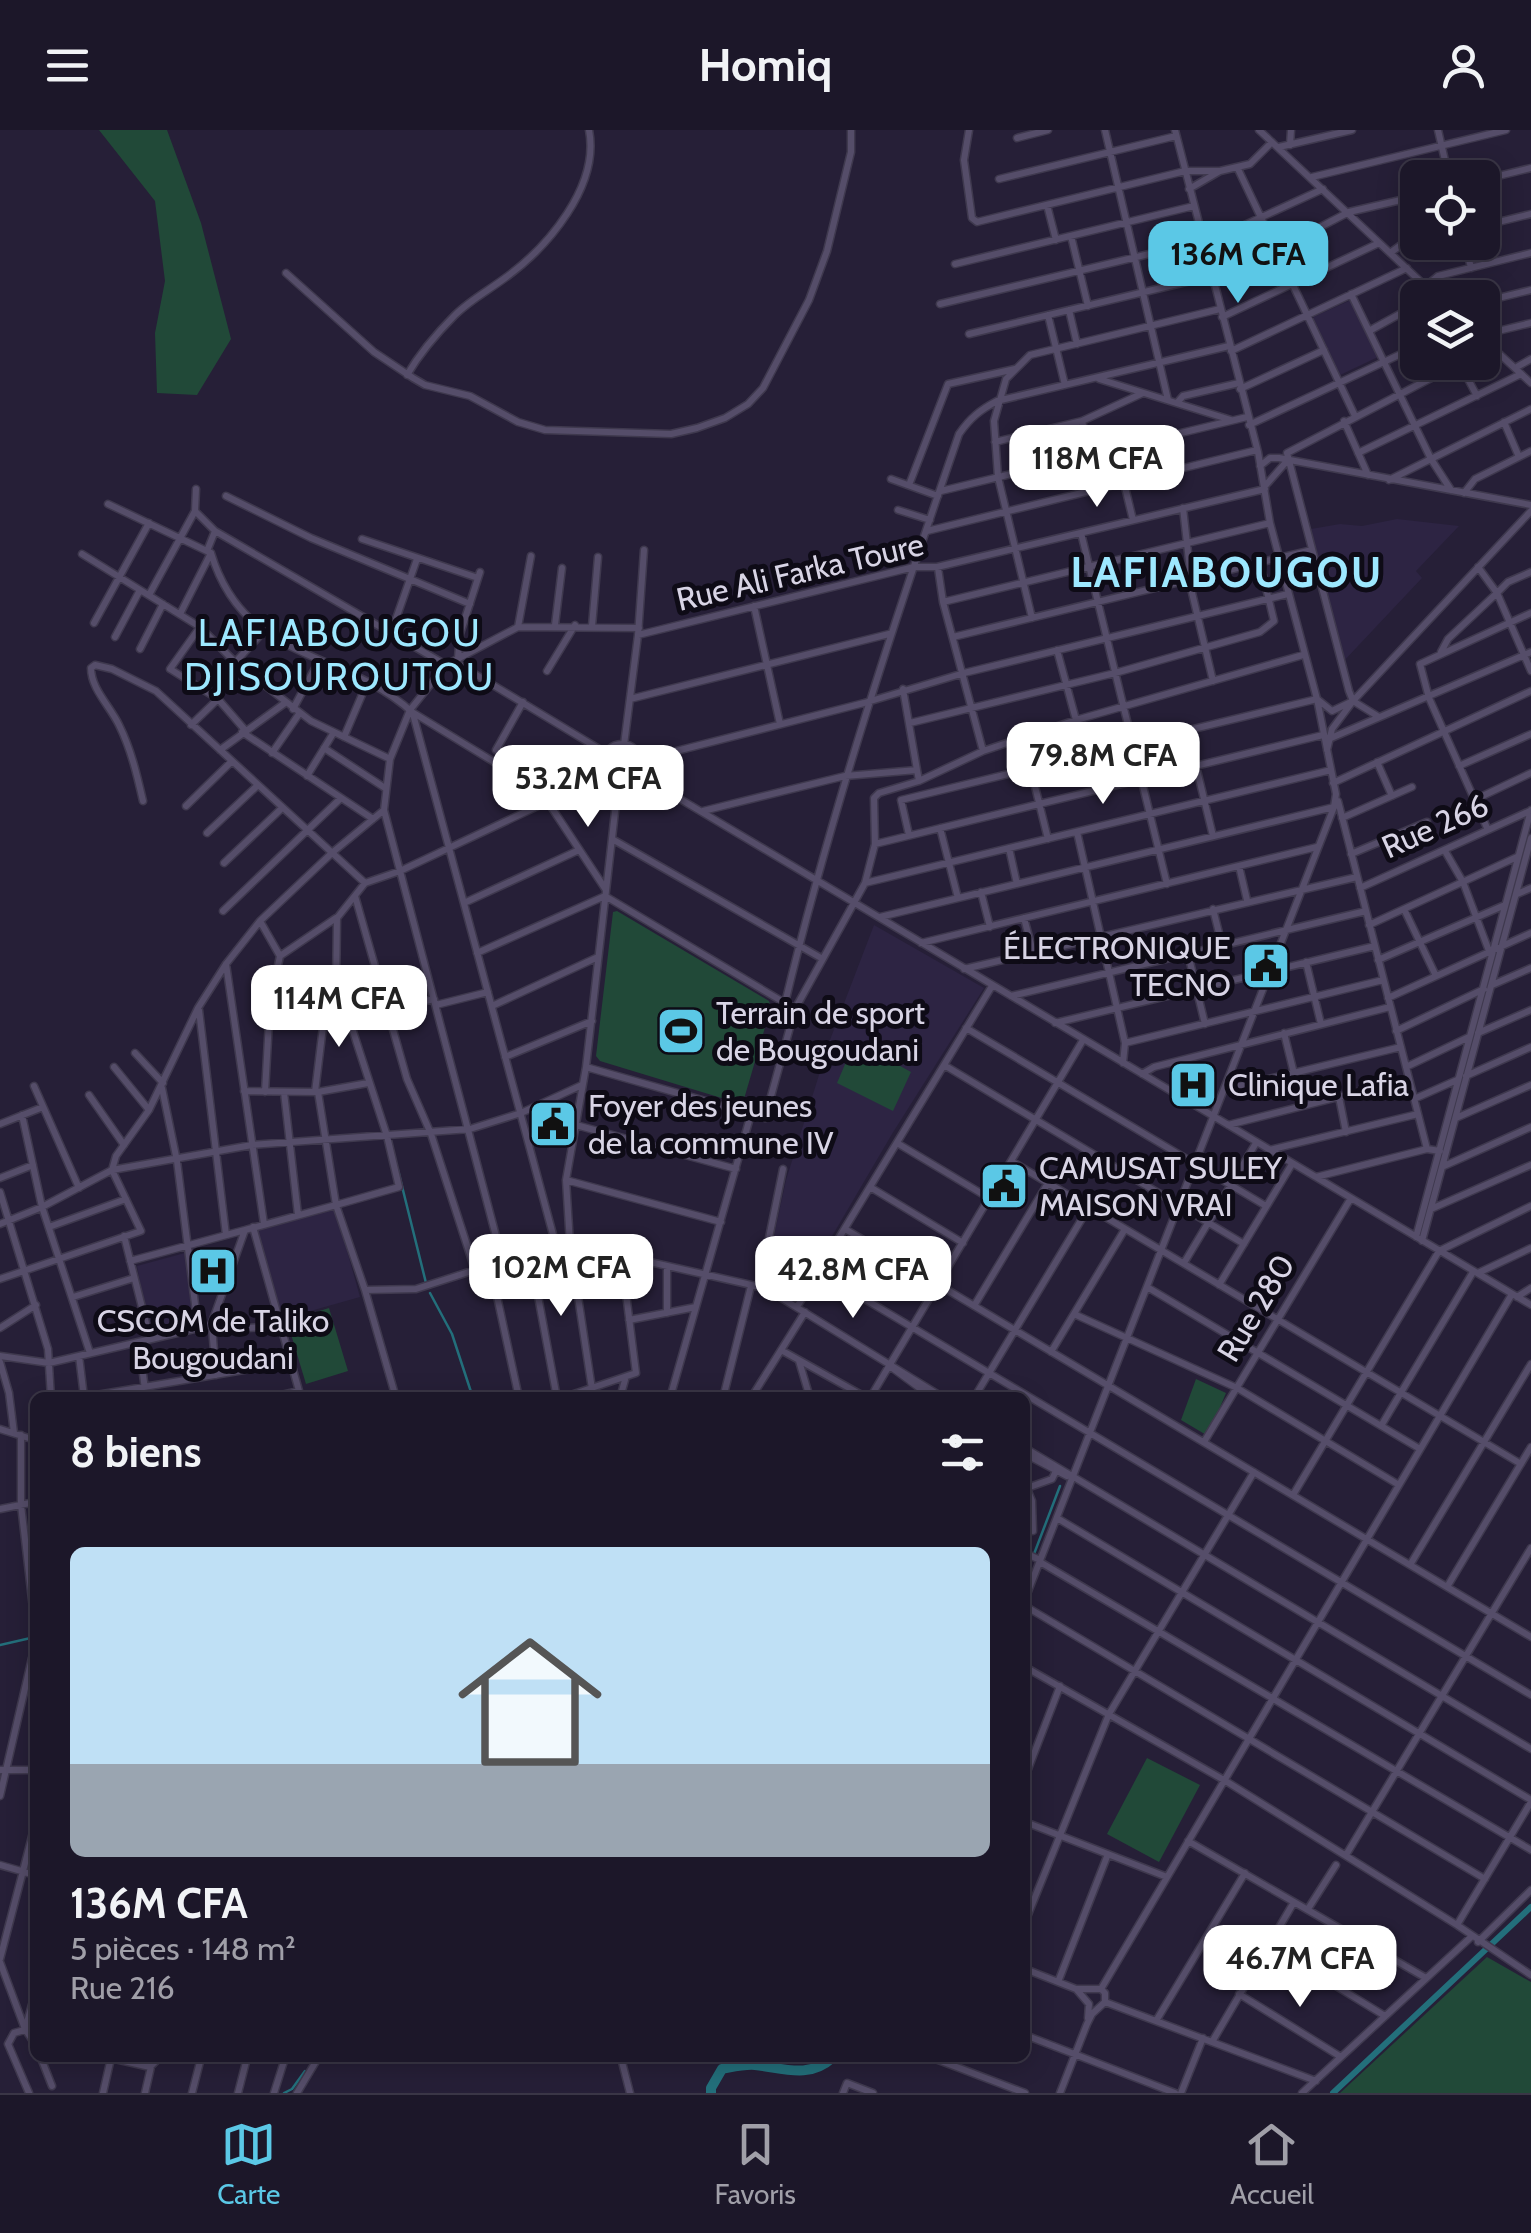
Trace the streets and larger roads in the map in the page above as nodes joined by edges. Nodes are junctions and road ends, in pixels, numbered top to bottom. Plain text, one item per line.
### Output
1 (589, 130) edge
2 (851, 130) edge
3 (970, 130) edge
4 (1048, 130) edge
5 (1105, 130) edge
6 (1259, 130) edge
7 (1290, 130) edge
8 (1352, 130) edge
9 (1438, 130) edge
10 (1506, 130) edge
11 (1492, 132) edge
12 (1176, 133) edge
13 (1017, 138) dead end
14 (1275, 145) junction
15 (1290, 145) junction
16 (1442, 146) junction
17 (1110, 152) junction
18 (1445, 160) edge
19 (1531, 168) edge
20 (1238, 169) junction
21 (1220, 171) junction
22 (1185, 172) junction
23 (1500, 176) edge
24 (1311, 178) junction
25 (999, 179) dead end
26 (1118, 188) junction
27 (1189, 188) junction
28 (1324, 189) junction
29 (1400, 200) edge
30 (1047, 205) junction
31 (1194, 206) junction
32 (1349, 212) junction
33 (1531, 214) edge
34 (1262, 216) junction
35 (1126, 222) junction
36 (1500, 222) edge
37 (1071, 236) junction
38 (1056, 240) junction
39 (1203, 242) junction
40 (1380, 243) junction
41 (1400, 247) edge
42 (1277, 249) junction
43 (1390, 253) junction
44 (1531, 253) edge
45 (1135, 258) junction
46 (1470, 260) edge
47 (955, 264) dead end
48 (1407, 268) junction
49 (1472, 268) junction
50 (1079, 271) junction
51 (286, 273) dead end
52 (1212, 279) junction
53 (1420, 280) edge
54 (1433, 280) edge
55 (1293, 284) junction
56 (1531, 290) edge
57 (1143, 292) junction
58 (1351, 294) junction
59 (1500, 298) edge
60 (940, 304) dead end
61 (1088, 306) junction
62 (1069, 310) junction
63 (1221, 313) junction
64 (1400, 314) edge
65 (1048, 315) junction
66 (1308, 315) junction
67 (1531, 323) edge
68 (1151, 326) junction
69 (1500, 331) edge
70 (1369, 332) junction
71 (969, 334) dead end
72 (1078, 344) junction
73 (1056, 349) junction
74 (1230, 349) junction
75 (1324, 350) junction
76 (1400, 354) edge
77 (1500, 355) edge
78 (1531, 359) edge
79 (1384, 362) junction
80 (1160, 363) junction
81 (1514, 368) junction
82 (1016, 369) junction
83 (1522, 374) junction
84 (407, 375) junction
85 (1096, 378) junction
86 (1427, 380) edge
87 (1469, 380) edge
88 (1339, 382) junction
89 (1531, 383) edge
90 (1066, 385) junction
91 (1239, 386) junction
92 (1143, 392) junction
93 (1399, 394) junction
94 (1477, 396) junction
95 (998, 401) junction
96 (1172, 402) junction
97 (1531, 409) edge
98 (1355, 416) junction
99 (1232, 420) junction
100 (1082, 421) junction
101 (1248, 421) junction
102 (1344, 421) junction
103 (1504, 422) junction
104 (1415, 426) junction
105 (995, 442) junction
106 (1257, 451) junction
107 (1531, 451) edge
108 (1358, 453) junction
109 (1090, 455) junction
110 (1519, 457) junction
111 (1274, 458) junction
112 (1431, 459) junction
113 (1288, 461) junction
114 (1276, 471) junction
115 (1259, 473) junction
116 (1368, 476) junction
117 (998, 477) junction
118 (892, 479) dead end
119 (1390, 480) junction
120 (1124, 483) junction
121 (909, 485) junction
122 (1264, 488) junction
123 (196, 489) dead end
124 (1098, 489) junction
125 (1452, 491) junction
126 (939, 494) junction
127 (1464, 494) junction
128 (226, 496) dead end
129 (108, 504) dead end
130 (1183, 508) junction
131 (1531, 508) edge
132 (898, 510) dead end
133 (195, 511) junction
134 (1006, 512) junction
135 (930, 520) junction
136 (1133, 520) junction
137 (149, 523) junction
138 (1270, 523) junction
139 (215, 531) junction
140 (926, 531) junction
141 (1081, 533) junction
142 (180, 538) junction
143 (362, 539) dead end
144 (1187, 544) junction
145 (1015, 549) junction
146 (644, 550) dead end
147 (1312, 550) junction
148 (209, 552) junction
149 (82, 554) dead end
150 (531, 556) dead end
151 (598, 557) dead end
152 (1279, 558) junction
153 (417, 560) junction
154 (1260, 563) junction
155 (914, 567) junction
156 (1089, 567) junction
157 (1478, 567) junction
158 (562, 568) dead end
159 (938, 568) junction
160 (1531, 572) edge
161 (119, 578) junction
162 (410, 579) junction
163 (1190, 580) junction
164 (1024, 583) junction
165 (140, 590) junction
166 (1497, 593) junction
167 (1288, 594) junction
168 (149, 595) junction
169 (1269, 599) junction
170 (943, 602) junction
171 (1098, 602) junction
172 (164, 604) junction
173 (470, 604) junction
174 (754, 606) junction
175 (1531, 613) edge
176 (180, 614) junction
177 (1198, 616) junction
178 (1032, 618) junction
179 (1510, 622) junction
180 (94, 623) dead end
181 (556, 625) junction
182 (575, 626) junction
183 (592, 626) junction
184 (200, 627) junction
185 (518, 627) junction
186 (263, 632) junction
187 (639, 632) junction
188 (391, 633) junction
189 (890, 634) junction
190 (115, 637) dead end
191 (954, 637) junction
192 (1106, 638) junction
193 (140, 649) dead end
194 (1056, 650) junction
195 (1206, 650) junction
196 (1441, 652) junction
197 (1528, 654) edge
198 (1302, 655) junction
199 (319, 661) junction
200 (452, 661) junction
201 (236, 663) junction
202 (767, 664) junction
203 (547, 671) dead end
204 (1531, 671) edge
205 (964, 673) junction
206 (1115, 674) junction
207 (219, 680) dead end
208 (1213, 681) junction
209 (367, 683) junction
210 (1066, 684) junction
211 (903, 689) junction
212 (1531, 691) edge
213 (1429, 698) junction
214 (218, 699) junction
215 (630, 699) junction
216 (1317, 699) junction
217 (868, 701) junction
218 (1353, 701) junction
219 (523, 702) junction
220 (285, 703) junction
221 (1123, 705) junction
222 (972, 707) junction
223 (411, 711) junction
224 (296, 712) junction
225 (1379, 717) junction
226 (1076, 720) junction
227 (910, 722) junction
228 (780, 724) junction
229 (191, 725) junction
230 (243, 731) junction
231 (334, 732) junction
232 (1443, 732) junction
233 (1531, 734) edge
234 (344, 737) junction
235 (1326, 737) junction
236 (1023, 738) junction
237 (1132, 744) junction
238 (624, 745) junction
239 (324, 748) junction
240 (220, 750) junction
241 (496, 750) dead end
242 (983, 751) junction
243 (272, 753) junction
244 (606, 753) junction
245 (390, 759) junction
246 (641, 760) junction
247 (232, 761) junction
248 (1377, 762) junction
249 (1196, 766) junction
250 (1459, 766) junction
251 (1030, 768) junction
252 (917, 770) junction
253 (1331, 770) junction
254 (1531, 773) edge
255 (606, 774) junction
256 (638, 774) junction
257 (307, 776) junction
258 (845, 776) junction
259 (1141, 779) junction
260 (918, 780) junction
261 (615, 781) junction
262 (1334, 783) junction
263 (257, 786) junction
264 (385, 788) junction
265 (1412, 788) dead end
266 (1336, 794) junction
267 (1392, 796) junction
268 (340, 800) junction
269 (546, 800) junction
270 (1474, 800) junction
271 (143, 801) dead end
272 (1204, 801) junction
273 (1039, 804) junction
274 (186, 806) dead end
275 (1334, 807) junction
276 (282, 809) junction
277 (384, 810) junction
278 (1531, 810) edge
279 (703, 811) junction
280 (1150, 814) junction
281 (1342, 818) junction
282 (373, 819) junction
283 (1426, 822) dead end
284 (940, 828) junction
285 (1488, 830) junction
286 (307, 831) junction
287 (1077, 832) junction
288 (207, 833) dead end
289 (910, 835) junction
290 (1213, 836) junction
291 (1531, 838) edge
292 (612, 839) junction
293 (1048, 839) junction
294 (875, 844) junction
295 (1318, 847) junction
296 (449, 848) junction
297 (1008, 848) junction
298 (579, 850) junction
299 (1158, 850) junction
300 (1445, 851) junction
301 (332, 852) junction
302 (1351, 854) junction
303 (1525, 854) edge
304 (224, 863) dead end
305 (949, 863) junction
306 (1239, 866) junction
307 (1085, 867) junction
308 (400, 871) junction
309 (1357, 877) junction
310 (815, 878) junction
311 (1463, 882) junction
312 (365, 883) junction
313 (865, 883) junction
314 (1017, 884) junction
315 (1167, 884) junction
316 (1302, 887) junction
317 (1360, 888) junction
318 (1531, 888) edge
319 (981, 892) junction
320 (605, 893) junction
321 (1516, 894) junction
322 (354, 895) junction
323 (958, 898) junction
324 (1247, 900) junction
325 (1093, 902) junction
326 (464, 903) junction
327 (853, 904) junction
328 (1505, 905) junction
329 (1213, 909) junction
330 (1404, 909) junction
331 (1366, 910) junction
332 (223, 911) dead end
333 (878, 917) junction
334 (336, 918) junction
335 (1024, 918) junction
336 (1476, 918) junction
337 (260, 921) junction
338 (1369, 925) junction
339 (990, 926) junction
340 (1284, 930) junction
341 (1531, 933) edge
342 (1101, 936) junction
343 (1420, 942) junction
344 (920, 944) junction
345 (799, 945) junction
346 (1222, 945) junction
347 (1375, 946) junction
348 (1494, 949) junction
349 (1032, 952) junction
350 (477, 953) junction
351 (1188, 954) junction
352 (280, 956) junction
353 (598, 958) junction
354 (822, 958) junction
355 (1378, 960) junction
356 (1306, 962) junction
357 (226, 964) junction
358 (1531, 968) edge
359 (963, 969) junction
360 (1109, 972) junction
361 (1270, 972) junction
362 (1436, 976) junction
363 (1384, 980) junction
364 (992, 986) junction
365 (1487, 987) junction
366 (336, 989) junction
367 (1196, 989) junction
368 (488, 992) junction
369 (1010, 997) junction
370 (1315, 997) junction
371 (1388, 998) junction
372 (434, 1002) junction
373 (785, 1003) junction
374 (492, 1006) junction
375 (1390, 1007) junction
376 (198, 1008) junction
377 (1118, 1008) junction
378 (795, 1009) junction
379 (385, 1010) junction
380 (1531, 1010) edge
381 (1254, 1012) junction
382 (349, 1019) junction
383 (592, 1021) junction
384 (1054, 1024) junction
385 (1205, 1024) junction
386 (1322, 1024) junction
387 (966, 1028) junction
388 (1396, 1031) junction
389 (1284, 1033) junction
390 (1474, 1035) junction
391 (1083, 1040) junction
392 (1126, 1043) junction
393 (1243, 1043) junction
394 (1400, 1047) junction
395 (1531, 1047) edge
396 (135, 1052) dead end
397 (505, 1057) junction
398 (1123, 1063) junction
399 (114, 1066) dead end
400 (944, 1066) junction
401 (1406, 1067) junction
402 (586, 1068) junction
403 (1294, 1072) junction
404 (1142, 1074) junction
405 (1462, 1078) junction
406 (1409, 1079) junction
407 (1058, 1082) junction
408 (368, 1084) junction
409 (162, 1085) junction
410 (583, 1085) junction
411 (1531, 1085) edge
412 (34, 1086) dead end
413 (1226, 1089) junction
414 (244, 1091) junction
415 (265, 1092) junction
416 (284, 1092) junction
417 (317, 1092) junction
418 (89, 1096) dead end
419 (1339, 1096) junction
420 (1414, 1099) junction
421 (1302, 1106) junction
422 (43, 1108) junction
423 (149, 1110) junction
424 (520, 1114) junction
425 (750, 1114) junction
426 (1418, 1114) junction
427 (22, 1115) junction
428 (1214, 1117) junction
429 (1455, 1119) junction
430 (1036, 1120) junction
431 (0, 1124) edge
432 (1227, 1125) junction
433 (576, 1126) junction
434 (470, 1129) junction
435 (1531, 1129) edge
436 (1346, 1132) junction
437 (431, 1134) junction
438 (387, 1136) junction
439 (326, 1140) junction
440 (290, 1142) junction
441 (1256, 1142) junction
442 (897, 1143) junction
443 (124, 1145) junction
444 (252, 1146) junction
445 (1427, 1149) junction
446 (1269, 1150) junction
447 (1443, 1151) junction
448 (218, 1152) junction
449 (176, 1161) junction
450 (1011, 1161) junction
451 (1195, 1164) junction
452 (1292, 1164) junction
453 (33, 1165) junction
454 (1531, 1165) edge
455 (1443, 1166) junction
456 (736, 1169) junction
457 (783, 1169) dead end
458 (112, 1170) junction
459 (0, 1178) edge
460 (1315, 1178) junction
461 (566, 1180) junction
462 (1048, 1183) junction
463 (1231, 1185) junction
464 (870, 1187) junction
465 (79, 1188) junction
466 (0, 1192) edge
467 (989, 1198) junction
468 (1351, 1198) junction
469 (126, 1199) junction
470 (336, 1204) junction
471 (1179, 1205) junction
472 (1266, 1206) junction
473 (1531, 1206) edge
474 (42, 1207) junction
475 (1088, 1207) junction
476 (1430, 1209) junction
477 (298, 1215) junction
478 (10, 1220) junction
479 (721, 1222) junction
480 (1208, 1223) junction
481 (0, 1224) edge
482 (264, 1224) junction
483 (49, 1227) junction
484 (249, 1228) junction
485 (845, 1229) junction
486 (1126, 1229) junction
487 (226, 1235) junction
488 (124, 1236) junction
489 (1419, 1239) junction
490 (963, 1242) junction
491 (555, 1243) junction
492 (570, 1244) junction
493 (1244, 1244) junction
494 (185, 1246) junction
495 (528, 1248) junction
496 (1531, 1248) edge
497 (1162, 1251) junction
498 (1440, 1251) junction
499 (621, 1254) junction
500 (60, 1257) junction
501 (502, 1258) junction
502 (130, 1261) junction
503 (490, 1264) junction
504 (1184, 1264) junction
505 (667, 1266) junction
506 (25, 1270) junction
507 (475, 1270) junction
508 (819, 1272) junction
509 (1475, 1272) junction
510 (706, 1276) junction
511 (134, 1278) junction
512 (0, 1279) edge
513 (938, 1284) junction
514 (1219, 1285) junction
515 (755, 1286) junction
516 (1147, 1287) junction
517 (1531, 1288) edge
518 (366, 1290) junction
519 (1514, 1296) junction
520 (72, 1297) junction
521 (1531, 1305) edge
522 (36, 1306) junction
523 (974, 1306) junction
524 (696, 1308) junction
525 (801, 1310) junction
526 (667, 1313) junction
527 (1074, 1314) junction
528 (629, 1320) junction
529 (1278, 1320) junction
530 (281, 1326) junction
531 (0, 1328) edge
532 (198, 1328) junction
533 (212, 1328) junction
534 (912, 1328) junction
535 (1014, 1330) junction
536 (1128, 1338) junction
537 (150, 1340) junction
538 (139, 1342) junction
539 (781, 1350) junction
540 (1052, 1352) junction
541 (1258, 1353) junction
542 (90, 1354) junction
543 (79, 1356) junction
544 (0, 1359) edge
545 (798, 1360) junction
546 (291, 1362) junction
547 (48, 1363) junction
548 (1531, 1364) edge
549 (890, 1366) junction
550 (1366, 1372) junction
551 (989, 1373) junction
552 (216, 1375) junction
553 (626, 1379) junction
554 (1108, 1386) junction
555 (144, 1387) junction
556 (1237, 1388) junction
557 (592, 1389) junction
558 (50, 1392) edge
559 (82, 1392) edge
560 (113, 1392) edge
561 (145, 1392) edge
562 (299, 1392) edge
563 (395, 1392) edge
564 (518, 1392) edge
565 (559, 1392) edge
566 (581, 1392) edge
567 (622, 1392) edge
568 (672, 1392) edge
569 (725, 1392) edge
570 (756, 1392) edge
571 (808, 1392) edge
572 (858, 1392) edge
573 (873, 1392) edge
574 (925, 1392) edge
575 (934, 1392) edge
576 (978, 1392) edge
577 (1021, 1392) edge
578 (1401, 1393) junction
579 (1030, 1397) edge
580 (1346, 1406) junction
581 (1440, 1416) junction
582 (1381, 1426) junction
583 (0, 1429) edge
584 (1090, 1433) junction
585 (18, 1434) junction
586 (30, 1438) edge
587 (1325, 1441) junction
588 (1204, 1442) junction
589 (1484, 1442) junction
590 (1531, 1447) edge
591 (1420, 1450) junction
592 (1030, 1454) edge
593 (1525, 1461) edge
594 (1057, 1470) junction
595 (1254, 1472) junction
596 (1073, 1478) junction
597 (1400, 1485) junction
598 (1030, 1487) edge
599 (1292, 1495) junction
600 (1030, 1500) edge
601 (30, 1503) edge
602 (21, 1504) junction
603 (0, 1509) edge
604 (1228, 1515) junction
605 (1057, 1518) junction
606 (1034, 1531) dead end
607 (1367, 1539) junction
608 (1531, 1548) edge
609 (1030, 1556) edge
610 (1204, 1556) junction
611 (1040, 1561) junction
612 (1410, 1565) junction
613 (30, 1582) edge
614 (1342, 1582) junction
615 (1447, 1587) junction
616 (1030, 1588) edge
617 (1182, 1592) junction
618 (1030, 1605) edge
619 (1491, 1613) junction
620 (1319, 1621) junction
621 (1158, 1632) junction
622 (1531, 1637) edge
623 (1466, 1656) junction
624 (1296, 1660) junction
625 (30, 1666) edge
626 (1030, 1669) edge
627 (1135, 1671) junction
628 (1060, 1686) junction
629 (1442, 1695) junction
630 (1531, 1695) edge
631 (1273, 1698) junction
632 (1109, 1714) junction
633 (1419, 1734) junction
634 (1249, 1739) junction
635 (1531, 1750) edge
636 (1030, 1764) edge
637 (3, 1770) edge
638 (30, 1770) edge
639 (1396, 1771) junction
640 (1224, 1780) junction
641 (0, 1796) edge
642 (1531, 1801) edge
643 (1372, 1812) junction
644 (1030, 1824) edge
645 (1060, 1836) junction
646 (1510, 1838) junction
647 (1188, 1841) junction
648 (30, 1845) edge
649 (1531, 1850) edge
650 (1108, 1854) junction
651 (1346, 1855) junction
652 (0, 1864) edge
653 (1336, 1865) dead end
654 (23, 1872) junction
655 (30, 1874) edge
656 (1245, 1874) junction
657 (1167, 1877) junction
658 (1485, 1879) junction
659 (1531, 1890) edge
660 (1294, 1902) junction
661 (1308, 1909) junction
662 (1030, 1910) edge
663 (1457, 1925) junction
664 (1481, 1944) junction
665 (1268, 1945) junction
666 (0, 1960) edge
667 (1030, 1971) edge
668 (1531, 1975) edge
669 (1426, 1978) junction
670 (1058, 1982) junction
671 (1076, 1989) junction
672 (1099, 1989) junction
673 (1240, 1994) junction
674 (1105, 2002) junction
675 (1091, 2004) junction
676 (30, 2012) edge
677 (1385, 2016) junction
678 (1156, 2021) junction
679 (30, 2028) edge
680 (25, 2029) junction
681 (30, 2036) edge
682 (1030, 2038) edge
683 (1203, 2038) junction
684 (1212, 2042) junction
685 (1075, 2055) junction
686 (1341, 2057) junction
687 (42, 2062) edge
688 (110, 2062) edge
689 (128, 2062) edge
690 (153, 2062) edge
691 (200, 2062) edge
692 (246, 2062) edge
693 (284, 2062) edge
694 (316, 2062) edge
695 (622, 2062) edge
696 (942, 2062) edge
697 (150, 2067) junction
698 (1316, 2081) junction
699 (52, 2086) dead end
700 (1001, 2089) edge
701 (844, 2092) edge
702 (29, 2093) edge
703 (103, 2093) edge
704 (144, 2093) edge
705 (192, 2093) edge
706 (238, 2093) edge
707 (274, 2093) edge
708 (297, 2093) edge
709 (630, 2093) edge
710 (830, 2093) edge
711 (873, 2093) edge
712 (1025, 2093) edge
713 (1060, 2093) edge
714 (1178, 2093) edge
715 (1302, 2093) edge

1 - 84 street
2 - 84 street
3 - 30 street
4 - 13 street
5 - 17 street
6 - 14 street
7 - 15 street
8 - 15 street
9 - 16 street
10 - 11 street
11 - 16 street
12 - 17 street
12 - 22 street
14 - 15 street
14 - 20 street
14 - 24 street
16 - 18 street
16 - 24 street
17 - 25 street
17 - 26 street
19 - 23 street
20 - 21 street
20 - 34 street
21 - 22 street
21 - 27 street
22 - 26 street
22 - 27 street
24 - 28 street
26 - 30 street
26 - 35 street
27 - 31 street
28 - 32 street
28 - 34 street
29 - 32 street
30 - 38 street
31 - 35 street
31 - 39 street
32 - 40 street
32 - 42 street
33 - 36 street
34 - 39 street
34 - 42 street
35 - 37 street
35 - 45 street
37 - 38 street
37 - 50 street
38 - 47 street
39 - 45 street
39 - 52 street
40 - 43 street
40 - 55 street
41 - 43 street
42 - 52 street
42 - 55 street
43 - 48 street
44 - 49 street
45 - 50 street
45 - 57 street
46 - 49 street
48 - 53 street
48 - 58 street
49 - 54 street
50 - 60 street
50 - 61 street
51 - 84 street
52 - 57 street
52 - 63 street
55 - 63 street
55 - 66 street
56 - 59 street
57 - 61 street
57 - 68 street
58 - 66 street
58 - 70 street
61 - 62 street
62 - 65 street
62 - 72 street
63 - 68 street
63 - 74 street
64 - 70 street
65 - 71 street
65 - 73 street
66 - 74 street
66 - 75 street
67 - 69 street
68 - 72 street
68 - 80 street
70 - 79 street
72 - 73 street
73 - 82 street
73 - 90 street
74 - 80 street
74 - 91 street
75 - 88 street
75 - 91 street
76 - 79 street
77 - 81 street
78 - 81 street
79 - 88 street
79 - 93 street
80 - 85 street
80 - 96 street
81 - 83 street
82 - 95 street
82 - 121 street
83 - 89 street
83 - 94 street
85 - 90 street
85 - 92 street
86 - 93 street
87 - 94 street
88 - 98 street
88 - 101 street
90 - 95 street
91 - 96 street
91 - 101 street
92 - 96 street
92 - 100 street
93 - 98 street
93 - 104 street
94 - 104 street
95 - 105 street
95 - 126 street
96 - 99 street
97 - 103 street
98 - 102 street
99 - 101 street
99 - 109 street
100 - 105 street
100 - 109 street
101 - 106 street
102 - 108 street
102 - 113 street
103 - 110 street
103 - 112 street
104 - 108 street
104 - 112 street
105 - 117 street
106 - 111 street
106 - 115 street
106 - 120 street
107 - 110 street
108 - 116 street
109 - 117 street
109 - 124 street
110 - 127 street
111 - 113 street
111 - 114 street
111 - 115 street
112 - 119 street
112 - 125 street
113 - 114 street
113 - 116 street
113 - 147 street
114 - 115 street
114 - 122 street
115 - 122 street
116 - 119 street
117 - 126 street
117 - 134 street
118 - 121 street
119 - 125 street
120 - 124 street
120 - 136 street
121 - 126 street
122 - 130 street, Rue Ali Farka Toure
122 - 138 street
123 - 133 street
124 - 134 street
125 - 127 street
126 - 135 street
127 - 131 street
128 - 162 street
129 - 137 street
130 - 136 street, Rue Ali Farka Toure
130 - 144 street
131 - 157 street
132 - 135 street
133 - 139 street
133 - 142 street
134 - 140 street
134 - 145 street
135 - 140 street
136 - 141 street, Rue Ali Farka Toure
137 - 142 street
137 - 161 street
138 - 144 street
138 - 152 street
139 - 148 street
139 - 188 street
140 - 155 street
141 - 145 street, Rue Ali Farka Toure
141 - 156 street
142 - 148 street
142 - 168 street
143 - 153 street
144 - 156 street
144 - 163 street
145 - 159 street, Rue Ali Farka Toure
145 - 164 street
146 - 187 street
147 - 152 street
147 - 218 street
148 - 176 street
148 - 186 street
149 - 161 street
150 - 185 street
151 - 183 street
152 - 154 street
152 - 167 street
153 - 162 street
153 - 173 street
154 - 163 street
154 - 169 street
155 - 159 street, Rue Ali Farka Toure
155 - 174 street, Rue Ali Farka Toure
155 - 189 street
156 - 164 street
156 - 171 street
157 - 166 street
157 - 218 street
158 - 181 street
159 - 170 street
160 - 166 street
161 - 165 street
161 - 180 street
162 - 173 street
162 - 188 street
163 - 171 street
163 - 177 street
164 - 170 street
164 - 178 street
165 - 168 street
165 - 190 street
166 - 179 street
166 - 196 street
167 - 169 street
167 - 198 street
168 - 172 street
169 - 177 street
169 - 195 street
170 - 191 street
171 - 178 street
171 - 192 street
172 - 176 street
172 - 193 street
173 - 200 street
174 - 187 street, Rue Ali Farka Toure
174 - 202 street
175 - 179 street
176 - 184 street
177 - 192 street
177 - 195 street
178 - 191 street
179 - 196 street
179 - 197 street
181 - 182 street, Rue Ali Farka Toure
181 - 185 street, Rue Ali Farka Toure
182 - 183 street, Rue Ali Farka Toure
182 - 203 street
183 - 187 street, Rue Ali Farka Toure
184 - 201 street
184 - 214 street
185 - 200 street
186 - 199 street
186 - 201 street
187 - 215 street
188 - 200 street
189 - 202 street
189 - 217 street
191 - 205 street
192 - 194 street
192 - 206 street
194 - 205 street
194 - 210 street
195 - 206 street
195 - 208 street
196 - 213 street
197 - 204 street
197 - 213 street
198 - 208 street
198 - 216 street
199 - 209 street
199 - 224 street
200 - 219 street
200 - 223 street
201 - 207 street
201 - 220 street
202 - 215 street
202 - 228 street
205 - 211 street
205 - 222 street
206 - 210 street
206 - 221 street
208 - 221 street
209 - 223 street
209 - 234 street
210 - 222 street
210 - 226 street
211 - 217 street
211 - 227 street
212 - 232 street
213 - 225 street
213 - 232 street
214 - 229 street
214 - 230 street
215 - 238 street
216 - 218 street
216 - 235 street
216 - 237 street
217 - 228 street
217 - 258 street
218 - 225 street
218 - 235 street
219 - 241 street
219 - 244 street
220 - 224 street
220 - 230 street
221 - 226 street
221 - 237 street
222 - 227 street
222 - 242 street
223 - 245 street
223 - 269 street
223 - 296 street
224 - 231 street
224 - 243 street
225 - 235 street
226 - 236 street
227 - 252 street
228 - 246 street
229 - 240 street
229 - 271 street
230 - 240 street
230 - 243 street
231 - 234 street
231 - 239 street
232 - 248 street
232 - 250 street
233 - 250 street
234 - 245 street
235 - 249 street
235 - 253 street
236 - 242 street
236 - 251 street
237 - 251 street
237 - 259 street
238 - 244 street
238 - 246 street
239 - 257 street
239 - 264 street
240 - 247 street
242 - 260 street
243 - 257 street
244 - 255 street
245 - 264 street
246 - 256 street
247 - 263 street
247 - 274 street
248 - 262 street
248 - 267 street
249 - 259 street
249 - 272 street
250 - 270 street
251 - 273 street
251 - 289 street
252 - 258 street
252 - 260 street
253 - 262 street
253 - 272 street
254 - 270 street
255 - 261 street
255 - 269 street
256 - 261 street
256 - 279 street
257 - 268 street
258 - 279 street
258 - 310 street
259 - 273 street
259 - 280 street
260 - 294 street
261 - 292 street
262 - 266 street
263 - 276 street
263 - 288 street
264 - 277 street
265 - 267 street
266 - 275 street
266 - 281 street
267 - 281 street
268 - 282 street
268 - 286 street
269 - 296 street
269 - 298 street
270 - 285 street
272 - 280 street
272 - 290 street
273 - 284 street
273 - 293 street
275 - 290 street
275 - 295 street
276 - 286 street
276 - 304 street
277 - 282 street
277 - 308 street
278 - 285 street, Rue 266
278 - 303 street
279 - 310 street
280 - 287 street
280 - 299 street
281 - 302 street
282 - 301 street
283 - 302 street
284 - 289 street
284 - 305 street
285 - 300 street, Rue 266
286 - 301 street
286 - 332 street
287 - 293 street
287 - 307 street
289 - 294 street
290 - 299 street
291 - 303 street
292 - 320 street
292 - 345 street
293 - 297 street
294 - 313 street
295 - 306 street
295 - 316 street
296 - 308 street
296 - 326 street
297 - 305 street
297 - 314 street
298 - 320 street
298 - 326 street
299 - 307 street
299 - 315 street
300 - 311 street
300 - 317 street, Rue 266
301 - 312 street
301 - 337 street
302 - 309 street
303 - 311 street
303 - 321 street
303 - 328 street
305 - 313 street
305 - 323 street
306 - 315 street
306 - 324 street
307 - 314 street
307 - 325 street
308 - 312 street
308 - 372 street
309 - 316 street
309 - 317 street
310 - 327 street
310 - 345 street
311 - 330 street
311 - 336 street
312 - 322 street
313 - 327 street
314 - 319 street
315 - 325 street
316 - 324 street
316 - 340 street
317 - 331 street
318 - 321 street
319 - 323 street
319 - 339 street
320 - 350 street
320 - 353 street
320 - 373 street
321 - 348 street
322 - 334 street
322 - 379 street
323 - 333 street
324 - 329 street
325 - 335 street
325 - 342 street
326 - 350 street
327 - 333 street
327 - 354 street
328 - 336 street
328 - 348 street
329 - 342 street
329 - 346 street
330 - 338 street
330 - 343 street
331 - 338 street
331 - 340 street
333 - 344 street
334 - 352 street
334 - 366 street
335 - 339 street
335 - 349 street
336 - 343 street
336 - 348 street
337 - 352 street
337 - 357 street
338 - 347 street
339 - 344 street
340 - 346 street
340 - 361 street
341 - 348 street
342 - 349 street
342 - 360 street
343 - 355 street
343 - 362 street
344 - 359 street
345 - 354 street
345 - 373 street
346 - 351 street
347 - 355 street
347 - 356 street
348 - 362 street
348 - 365 street
349 - 359 street
350 - 368 street
351 - 360 street
351 - 367 street
352 - 415 street
353 - 374 street
353 - 383 street
354 - 378 street
355 - 363 street
356 - 361 street
356 - 370 street
357 - 376 street
357 - 414 street
358 - 365 street
359 - 364 street
360 - 369 street
360 - 377 street
361 - 367 street
361 - 381 street
362 - 371 street
363 - 370 street
363 - 371 street
364 - 369 street
364 - 387 street
365 - 388 street
365 - 390 street
366 - 382 street
366 - 417 street
367 - 377 street
367 - 385 street
368 - 372 street
368 - 374 street
369 - 384 street
370 - 381 street
370 - 386 street
371 - 375 street
372 - 379 street
372 - 434 street
373 - 378 street
374 - 397 street
375 - 386 street
375 - 388 street
376 - 409 street
376 - 448 street
377 - 384 street
377 - 392 street
378 - 425 street
379 - 382 street
379 - 437 street
380 - 390 street
381 - 385 street
381 - 393 street
382 - 408 street
383 - 397 street
383 - 402 street
384 - 391 street
385 - 392 street
386 - 389 street
387 - 400 street
387 - 407 street
388 - 394 street
389 - 393 street
389 - 403 street
390 - 401 street
390 - 405 street
391 - 398 street
391 - 407 street
392 - 398 street
393 - 404 street
393 - 413 street
394 - 401 street
394 - 403 street
395 - 405 street
396 - 409 street
397 - 424 street
398 - 404 street
399 - 423 street
400 - 430 street
400 - 442 street
401 - 406 street
402 - 410 street
402 - 425 street
403 - 413 street
403 - 421 street
404 - 428 street
405 - 420 street
405 - 429 street
405 - 447 street
406 - 419 street
406 - 420 street
407 - 430 street
407 - 451 street
408 - 417 street
408 - 438 street
409 - 423 street
409 - 449 street
410 - 424 street
410 - 433 street
411 - 429 street
412 - 422 street
413 - 428 street
414 - 415 street
414 - 444 street
415 - 416 street
416 - 417 street
416 - 440 street
417 - 439 street
418 - 443 street
419 - 421 street
419 - 436 street
420 - 426 street
421 - 432 street
422 - 427 street
422 - 465 street
423 - 443 street
424 - 434 street
424 - 491 street
425 - 456 street
426 - 436 street
426 - 445 street
427 - 431 street
427 - 453 street
428 - 432 street
428 - 451 street
429 - 447 street
430 - 450 street
430 - 471 street
432 - 441 street
433 - 456 street
433 - 461 street
434 - 437 street
434 - 501 street
435 - 455 street
436 - 446 street
437 - 438 street
437 - 507 street
438 - 439 street
438 - 470 street
439 - 440 street
439 - 470 street
440 - 444 street
440 - 477 street
441 - 446 street
441 - 463 street
442 - 464 street
442 - 467 street
443 - 458 street
444 - 448 street
444 - 482 street
445 - 447 street
445 - 460 street
446 - 452 street
447 - 455 street
447 - 489 street
448 - 449 street
448 - 487 street
449 - 458 street
449 - 494 street
450 - 462 street
450 - 467 street
451 - 463 street
451 - 471 street
452 - 460 street
452 - 472 street
453 - 459 street
453 - 474 street
454 - 476 street
455 - 476 street
456 - 479 street
457 - 515 street
458 - 465 street
458 - 469 street
460 - 468 street
461 - 479 street
461 - 492 street
462 - 475 street
462 - 523 street
463 - 472 street
463 - 480 street
464 - 485 street
464 - 490 street
465 - 474 street
466 - 478 street
467 - 490 street
468 - 489 street
468 - 529 street, Rue 280
469 - 483 street
469 - 488 street
470 - 477 street
470 - 518 street
471 - 480 street
471 - 497 street
472 - 493 street
473 - 498 street
474 - 478 street
474 - 483 street
475 - 486 street
475 - 535 street
476 - 489 street
477 - 482 street
478 - 481 street
478 - 506 street
479 - 510 street
480 - 493 street
480 - 504 street
482 - 484 street
483 - 500 street
484 - 487 street
484 - 530 street
484 - 533 street
485 - 508 street
485 - 513 street
486 - 497 street
486 - 527 street
487 - 494 street
488 - 500 street
488 - 502 street
489 - 498 street
490 - 513 street
491 - 492 street
491 - 495 street
492 - 499 street
492 - 557 street
493 - 514 street
494 - 502 street
494 - 532 street
495 - 501 street
495 - 565 street
496 - 509 street
497 - 504 street
497 - 516 street
498 - 509 street
498 - 550 street
499 - 505 street
499 - 528 street
500 - 506 street
500 - 520 street
501 - 503 street
502 - 511 street
503 - 507 street
503 - 564 street
504 - 514 street
505 - 510 street
505 - 526 street
506 - 512 street
506 - 522 street
507 - 518 street
508 - 525 street
508 - 534 street
509 - 519 street
509 - 578 street
510 - 515 street
510 - 524 street
511 - 520 street
511 - 537 street
513 - 523 street
513 - 534 street
514 - 529 street
515 - 525 street
515 - 569 street
516 - 536 street
516 - 541 street
517 - 519 street
518 - 563 street
519 - 521 street
519 - 581 street
520 - 542 street
522 - 531 street
522 - 547 street
523 - 535 street
524 - 526 street
524 - 568 street
525 - 539 street
525 - 549 street
526 - 528 street
527 - 536 street
527 - 540 street
528 - 553 street
529 - 541 street, Rue 280
529 - 550 street
530 - 533 street
530 - 546 street
532 - 533 street
532 - 537 street
533 - 552 street
534 - 549 street
534 - 551 street
535 - 540 street
535 - 551 street
536 - 554 street
536 - 556 street
537 - 538 street
538 - 542 street
538 - 555 street
539 - 545 street
539 - 570 street
540 - 554 street
541 - 556 street, Rue 280
541 - 580 street
542 - 543 street
543 - 547 street
543 - 559 street
544 - 547 street
544 - 585 street
545 - 571 street
545 - 572 street
546 - 552 street
546 - 562 street
547 - 558 street
548 - 589 street
549 - 573 street
549 - 574 street
549 - 575 street
550 - 578 street
550 - 580 street
551 - 576 street
551 - 577 street
552 - 555 street
553 - 557 street
553 - 567 street
554 - 584 street
554 - 588 street
555 - 560 street
555 - 561 street
556 - 587 street
556 - 588 street, Rue 280
557 - 566 street
578 - 581 street
578 - 582 street
579 - 584 street
580 - 582 street
580 - 587 street
581 - 589 street
581 - 591 street
582 - 591 street
583 - 585 street
584 - 596 street
584 - 604 street
585 - 586 street
585 - 602 street
587 - 597 street
587 - 599 street
588 - 595 street
589 - 593 street
589 - 612 street
590 - 593 street
591 - 597 street
592 - 594 street
593 - 615 street
594 - 596 street
594 - 598 street
595 - 599 street
595 - 604 street
596 - 605 street
596 - 610 street
597 - 607 street
599 - 607 street
600 - 606 street
601 - 602 street
602 - 603 street
602 - 613 street
604 - 610 street
604 - 614 street
605 - 611 street
605 - 617 street
607 - 612 street
607 - 614 street
608 - 619 street
609 - 611 street
610 - 617 street
610 - 620 street
611 - 616 street
611 - 621 street
612 - 615 street
614 - 620 street
614 - 623 street
615 - 619 street
617 - 621 street
617 - 624 street
618 - 627 street
619 - 622 street
619 - 623 street
620 - 624 street
620 - 629 street
621 - 627 street
621 - 631 street
623 - 629 street
623 - 630 street
624 - 631 street
624 - 633 street
625 - 637 street
626 - 628 street
627 - 632 street
627 - 634 street
628 - 632 street
628 - 636 street
629 - 633 street
629 - 635 street
631 - 634 street
631 - 639 street
632 - 640 street
632 - 645 street
633 - 639 street
633 - 642 street
634 - 640 street
634 - 643 street
637 - 638 street
637 - 641 street
639 - 643 street
639 - 646 street
640 - 647 street
640 - 651 street
642 - 646 street
643 - 651 street
643 - 658 street
644 - 645 street
645 - 650 street
645 - 662 street
646 - 649 street
646 - 658 street
647 - 656 street
647 - 657 street
648 - 654 street
650 - 657 street
650 - 670 street
651 - 663 street
652 - 654 street
653 - 661 street
654 - 655 street
654 - 666 street
656 - 660 street
656 - 678 street
657 - 672 street
658 - 663 street
659 - 664 street
660 - 661 street
660 - 665 street
661 - 669 street
663 - 664 street
664 - 668 street
664 - 669 street
665 - 673 street
665 - 677 street
666 - 680 street
667 - 670 street
669 - 677 street
670 - 671 street
671 - 672 street
671 - 675 street
672 - 674 street
672 - 675 street
673 - 684 street
673 - 686 street
674 - 675 street
674 - 678 street
675 - 685 street
676 - 680 street
677 - 686 street
678 - 683 street
679 - 680 street
680 - 681 street
680 - 702 street
682 - 685 street
683 - 684 street
683 - 714 street
684 - 698 street
685 - 713 street
685 - 714 street
686 - 698 street
687 - 699 street
688 - 703 street
689 - 697 street
690 - 697 street
691 - 705 street
692 - 706 street
693 - 707 street
694 - 708 street
695 - 709 street
696 - 700 street
697 - 704 street
698 - 715 street
700 - 712 street
701 - 710 street
701 - 711 street

